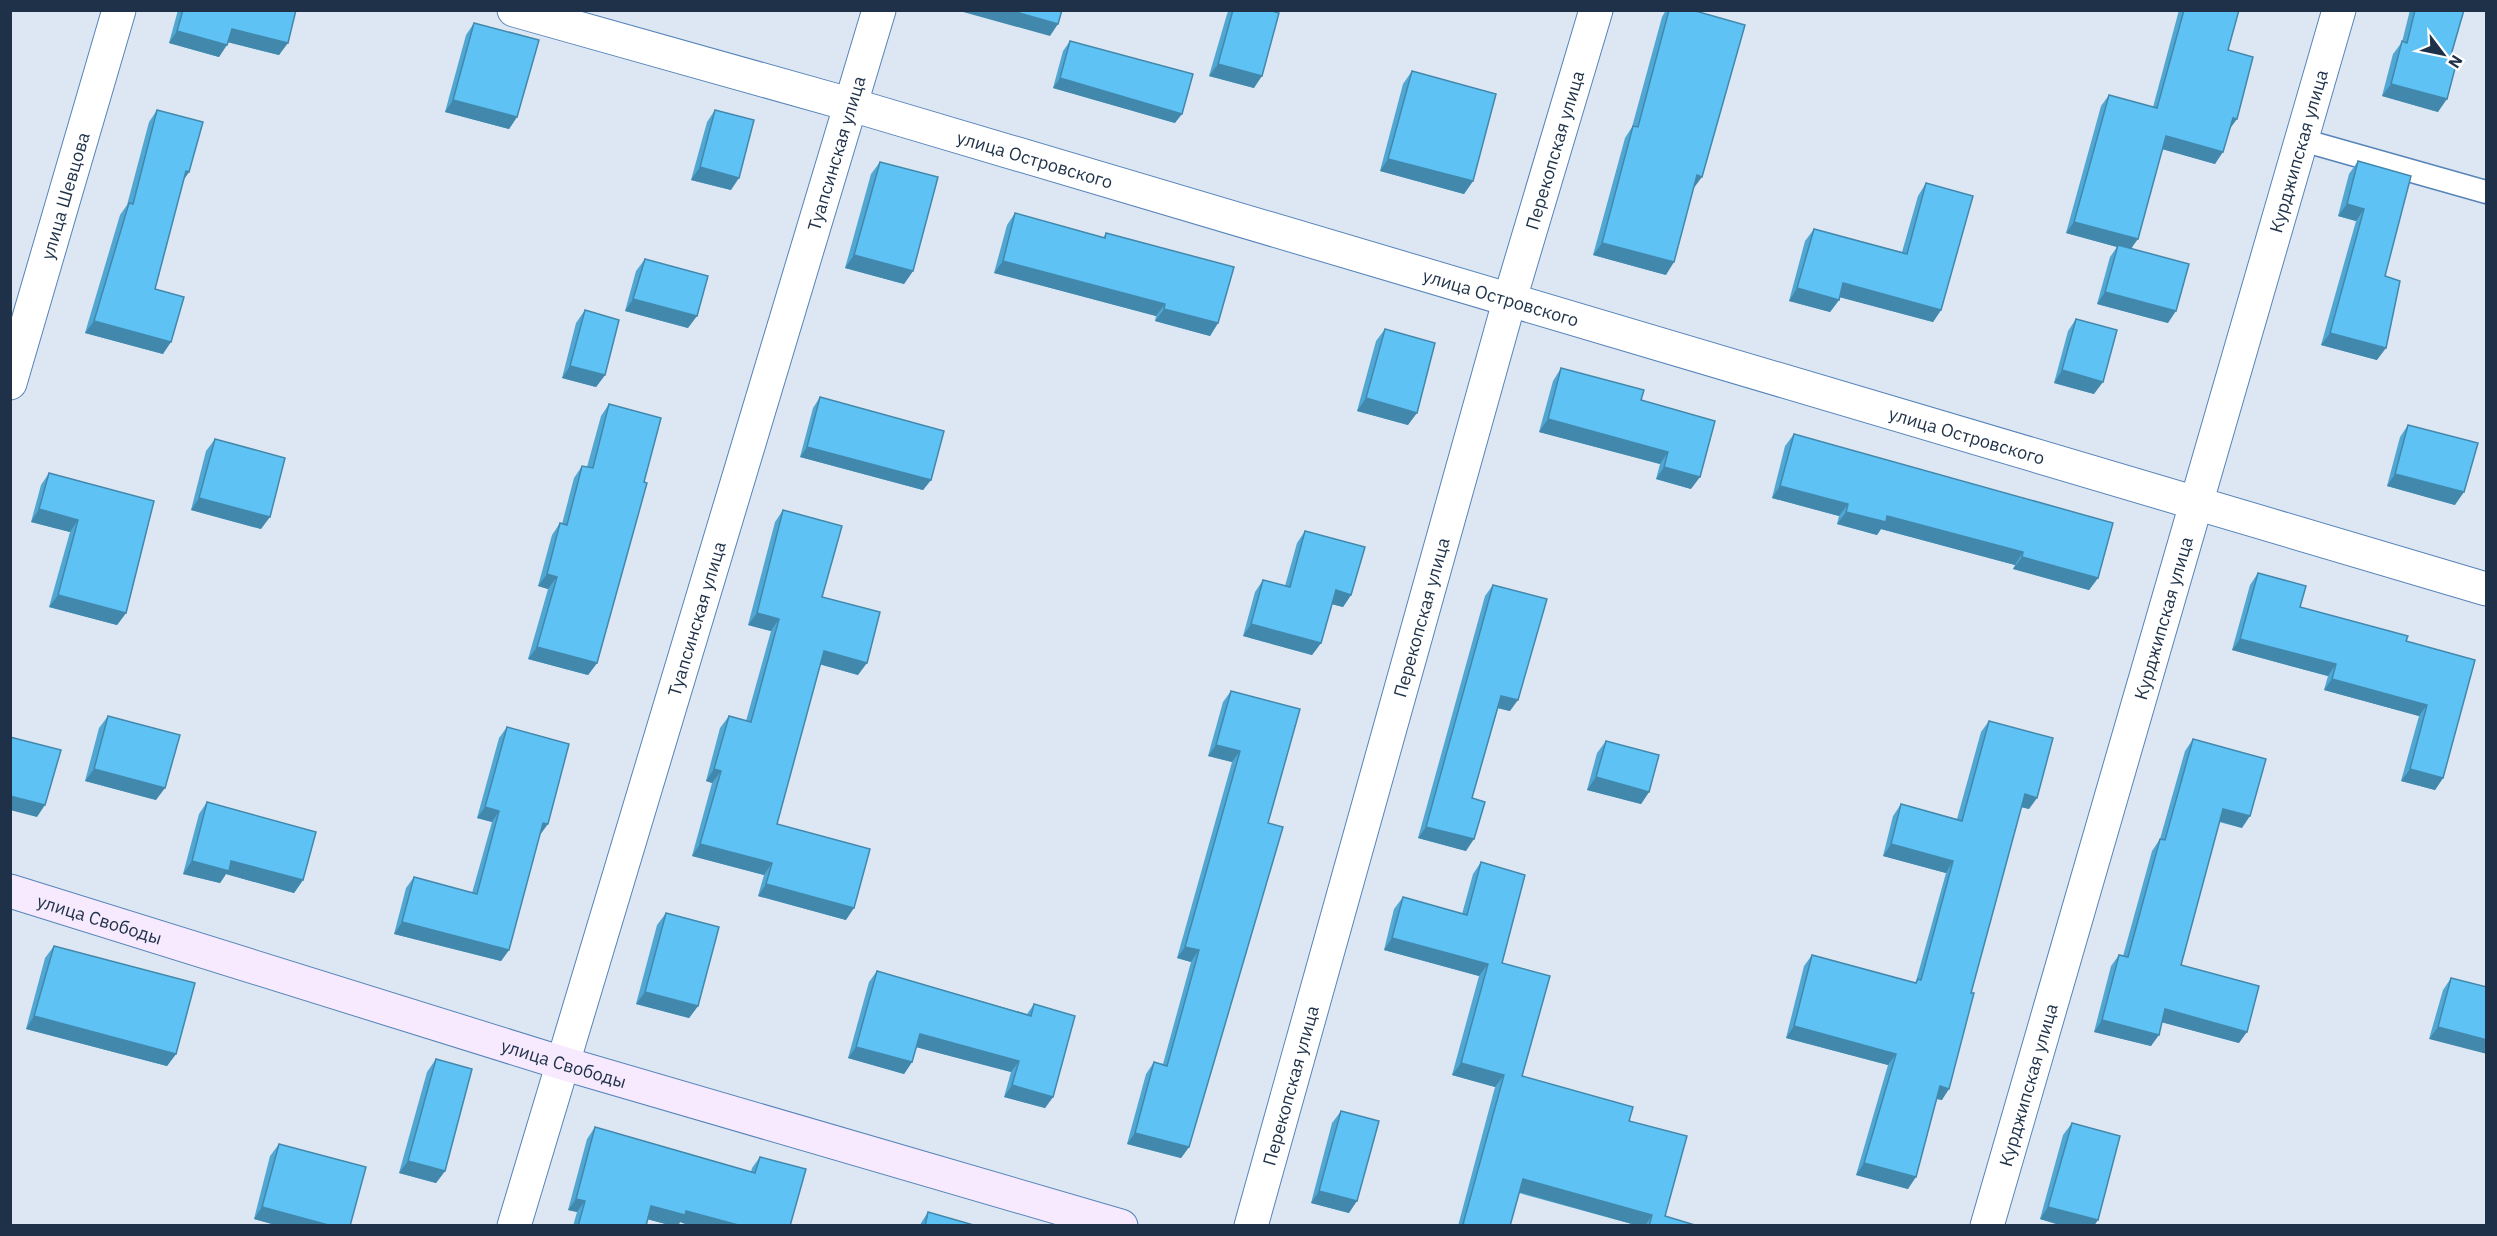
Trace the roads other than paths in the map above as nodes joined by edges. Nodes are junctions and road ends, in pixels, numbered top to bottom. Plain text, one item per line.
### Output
1 (119, 10) edge
2 (514, 10) edge
3 (879, 10) edge
4 (1596, 10) edge
5 (2339, 10) edge
6 (852, 105) junction
7 (2302, 140) junction
8 (2487, 192) edge
9 (1509, 302) junction
10 (10, 383) edge
11 (2197, 503) junction
12 (2487, 589) edge
13 (10, 891) edge
14 (562, 1063) junction
15 (514, 1226) edge
16 (1121, 1226) edge
17 (1251, 1226) edge
18 (1987, 1226) edge

1 - 10 street, улица Шевцова
2 - 6 street, улица Островского
3 - 6 street, Туапсинская улица
4 - 9 street, Перекопская улица
5 - 7 street, Курджипская улица
6 - 9 street, улица Островского
6 - 14 street, Туапсинская улица
7 - 8 lane
7 - 11 street, Курджипская улица
9 - 11 street, улица Островского
9 - 17 street, Перекопская улица
11 - 12 street, улица Островского
11 - 18 street, Курджипская улица
13 - 14 street, улица Свободы
14 - 15 street, Туапсинская улица
14 - 16 street, улица Свободы

